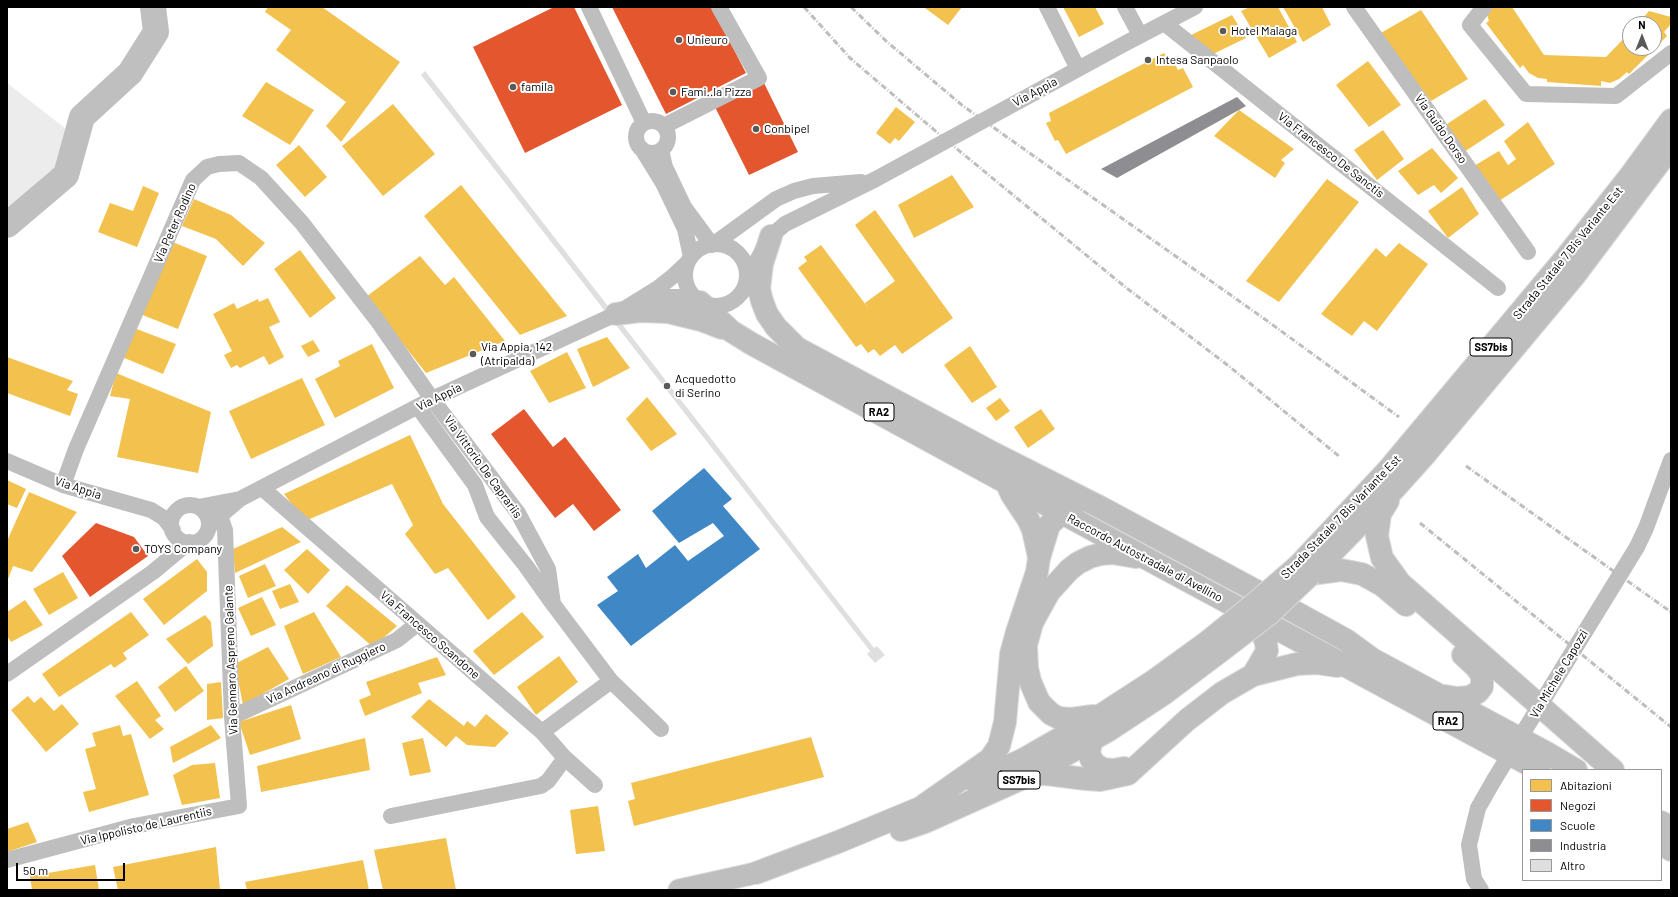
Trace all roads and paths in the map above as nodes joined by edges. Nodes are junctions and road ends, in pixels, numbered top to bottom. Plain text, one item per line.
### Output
1 (589, 7) edge
2 (719, 7) edge
3 (1047, 7) edge
4 (1125, 7) edge
5 (1196, 7) edge
6 (1354, 7) edge
7 (1484, 7) edge
8 (1164, 23) junction
9 (1140, 35) junction
10 (1671, 53) edge
11 (1078, 69) junction
12 (1671, 120) edge
13 (644, 123) junction
14 (664, 126) junction
15 (1671, 147) edge
16 (642, 149) junction
17 (660, 150) junction
18 (1671, 175) edge
19 (876, 178) junction
20 (1610, 229) junction
21 (771, 236) junction
22 (713, 244) junction
23 (1528, 252) dead end
24 (690, 259) junction
25 (747, 280) junction
26 (1498, 288) dead end
27 (641, 299) junction
28 (698, 301) junction
29 (616, 314) junction
30 (730, 331) junction
31 (797, 348) junction
32 (432, 399) junction
33 (418, 407) junction
34 (1671, 460) edge
35 (7, 461) edge
36 (493, 478) junction
37 (1005, 481) junction
38 (64, 485) junction
39 (1396, 487) junction
40 (262, 488) junction
41 (479, 492) junction
42 (240, 499) junction
43 (198, 507) junction
44 (180, 508) junction
45 (151, 510) junction
46 (1062, 513) junction
47 (215, 520) junction
48 (179, 536) junction
49 (1039, 558) junction
50 (1148, 558) junction
51 (1305, 570) junction
52 (1224, 574) junction
53 (553, 604) junction
54 (1252, 616) junction
55 (417, 624) junction
56 (1212, 648) junction
57 (1356, 671) junction
58 (7, 674) edge
59 (1253, 676) junction
60 (612, 681) junction
61 (1439, 695) junction
62 (1100, 715) junction
63 (232, 717) junction
64 (661, 729) dead end
65 (542, 732) junction
66 (1094, 738) junction
67 (565, 758) junction
68 (1140, 763) junction
69 (1537, 769) edge
70 (1574, 769) edge
71 (1612, 769) edge
72 (1032, 774) junction
73 (595, 785) dead end
74 (238, 806) joint
75 (922, 815) junction
76 (391, 816) dead end
77 (1664, 827) edge
78 (1671, 850) edge
79 (7, 860) edge
80 (756, 873) joint
81 (679, 890) edge
82 (1481, 890) edge

1 - 13 street
2 - 14 street
3 - 11 street
4 - 9 street
5 - 8 street, Via Appia
6 - 23 street, Via Guido Dorso
7 - 10 street
8 - 9 street, Via Appia
8 - 26 street, Via Francesco De Sanctis
9 - 11 street, Via Appia
11 - 19 street, Via Appia
12 - 51 highway, Strada Statale 7 Bis Variante Est / SS7bis
13 - 14 street
13 - 16 street
14 - 17 street
15 - 20 highway, Strada Statale 7 Bis Variante Est / SS7bis
16 - 17 street
16 - 24 street
17 - 22 street
18 - 20 highway
19 - 21 street, Via Appia
19 - 22 street, Via Appia
20 - 39 highway, Strada Statale 7 Bis Variante Est / SS7bis
21 - 25 street, Via Appia
21 - 31 highway
22 - 24 street, Via Appia
22 - 25 street
24 - 27 street, Via Appia
24 - 28 street
25 - 28 street, Via Appia
25 - 31 highway
27 - 28 street, Via Appia
27 - 29 street, Via Appia
28 - 30 highway
29 - 30 highway
29 - 32 street, Via Appia
30 - 37 highway, Raccordo Autostradale di Avellino / RA2
31 - 52 highway, Raccordo Autostradale di Avellino / RA2
32 - 33 street, Via Appia
32 - 36 street, Via Vittorio De Caprariis
32 - 38 street, Via Peter Rodino
33 - 40 street, Via Appia
33 - 41 street, Via Vittorio De Caprariis
34 - 82 street, Via Michele Capozzi, bridge
35 - 38 street, Via Appia
36 - 41 street
36 - 53 street, Via Vittorio De Caprariis
37 - 46 highway, Raccordo Autostradale di Avellino / RA2
37 - 49 highway
38 - 45 street, Via Appia
39 - 51 highway, Strada Statale 7 Bis Variante Est / SS7bis
39 - 71 highway
40 - 42 street, Via Appia
40 - 55 street, Via Francesco Scandone
41 - 53 street, Via Vittorio De Caprariis
42 - 43 street, Via Appia
42 - 47 street, Via Appia
43 - 44 street
43 - 47 street
44 - 45 street, Via Appia
44 - 48 street
45 - 48 street, Via Appia
46 - 49 highway
46 - 50 highway, Raccordo Autostradale di Avellino / RA2
46 - 52 highway
47 - 48 street
47 - 63 street, Via Gennaro Aspreno Galante
48 - 58 street
49 - 75 highway
50 - 54 highway, Raccordo Autostradale di Avellino / RA2
50 - 62 highway
51 - 56 highway, Strada Statale 7 Bis Variante Est / SS7bis, bridge
51 - 61 highway
52 - 61 highway, Raccordo Autostradale di Avellino / RA2
53 - 60 street, Via Vittorio De Caprariis
54 - 57 highway, Raccordo Autostradale di Avellino / RA2
54 - 59 highway
55 - 63 street, Via Andreano di Ruggiero
55 - 65 street, Via Francesco Scandone
56 - 62 highway, Strada Statale 7 Bis Variante Est / SS7bis
56 - 66 highway, Strada Statale 7 Bis Variante Est / SS7bis
57 - 59 highway
57 - 69 highway, Raccordo Autostradale di Avellino / RA2
59 - 68 highway
60 - 64 street, Via Vittorio De Caprariis
60 - 65 street
61 - 70 highway, Raccordo Autostradale di Avellino / RA2
62 - 75 highway, Strada Statale 7 Bis Variante Est / SS7bis
63 - 74 street, Via Gennaro Aspreno Galante
65 - 67 street, Via Francesco Scandone
66 - 68 highway
66 - 72 highway, Strada Statale 7 Bis Variante Est / SS7bis
67 - 73 street, Via Francesco Scandone
67 - 76 street
68 - 72 highway
72 - 75 highway, Strada Statale 7 Bis Variante Est / SS7bis
74 - 79 street, Via Ippolisto de Laurentiis
75 - 80 highway, SS7bis
77 - 78 highway
80 - 81 main road, SS7bis

